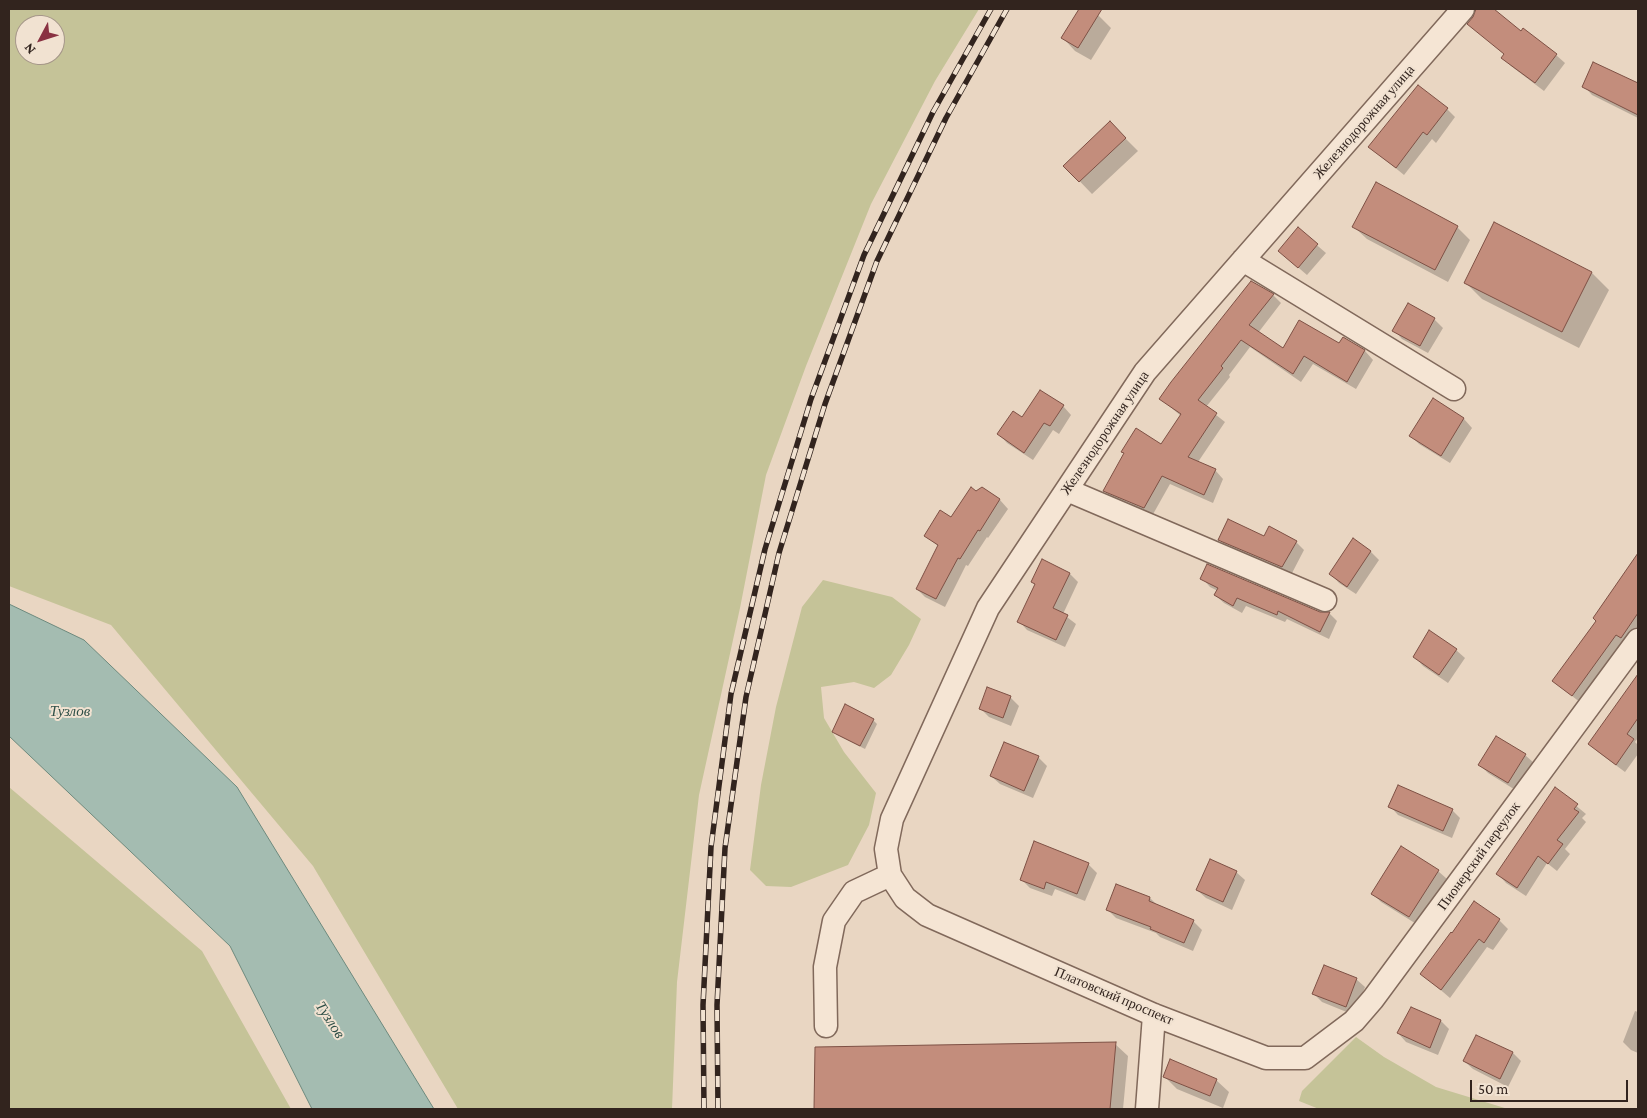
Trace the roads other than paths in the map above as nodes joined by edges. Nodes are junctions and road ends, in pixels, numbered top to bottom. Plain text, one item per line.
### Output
1 (1463, 9) edge
2 (1243, 260) junction
3 (1454, 388) dead end
4 (1067, 490) junction
5 (1325, 600) dead end
6 (1638, 640) edge
7 (890, 875) junction
8 (927, 915) joint
9 (1154, 1015) junction
10 (826, 1026) dead end
11 (1305, 1058) joint
12 (1147, 1109) edge

1 - 2 street, Железнодорожная улица
2 - 3 street
2 - 4 street, Железнодорожная улица
4 - 5 street
4 - 7 street, Железнодорожная улица
6 - 11 street, Пионерский переулок
7 - 8 street, Железнодорожная улица
7 - 10 street
8 - 9 street, Платовский проспект
9 - 11 street, Платовский проспект
9 - 12 street

